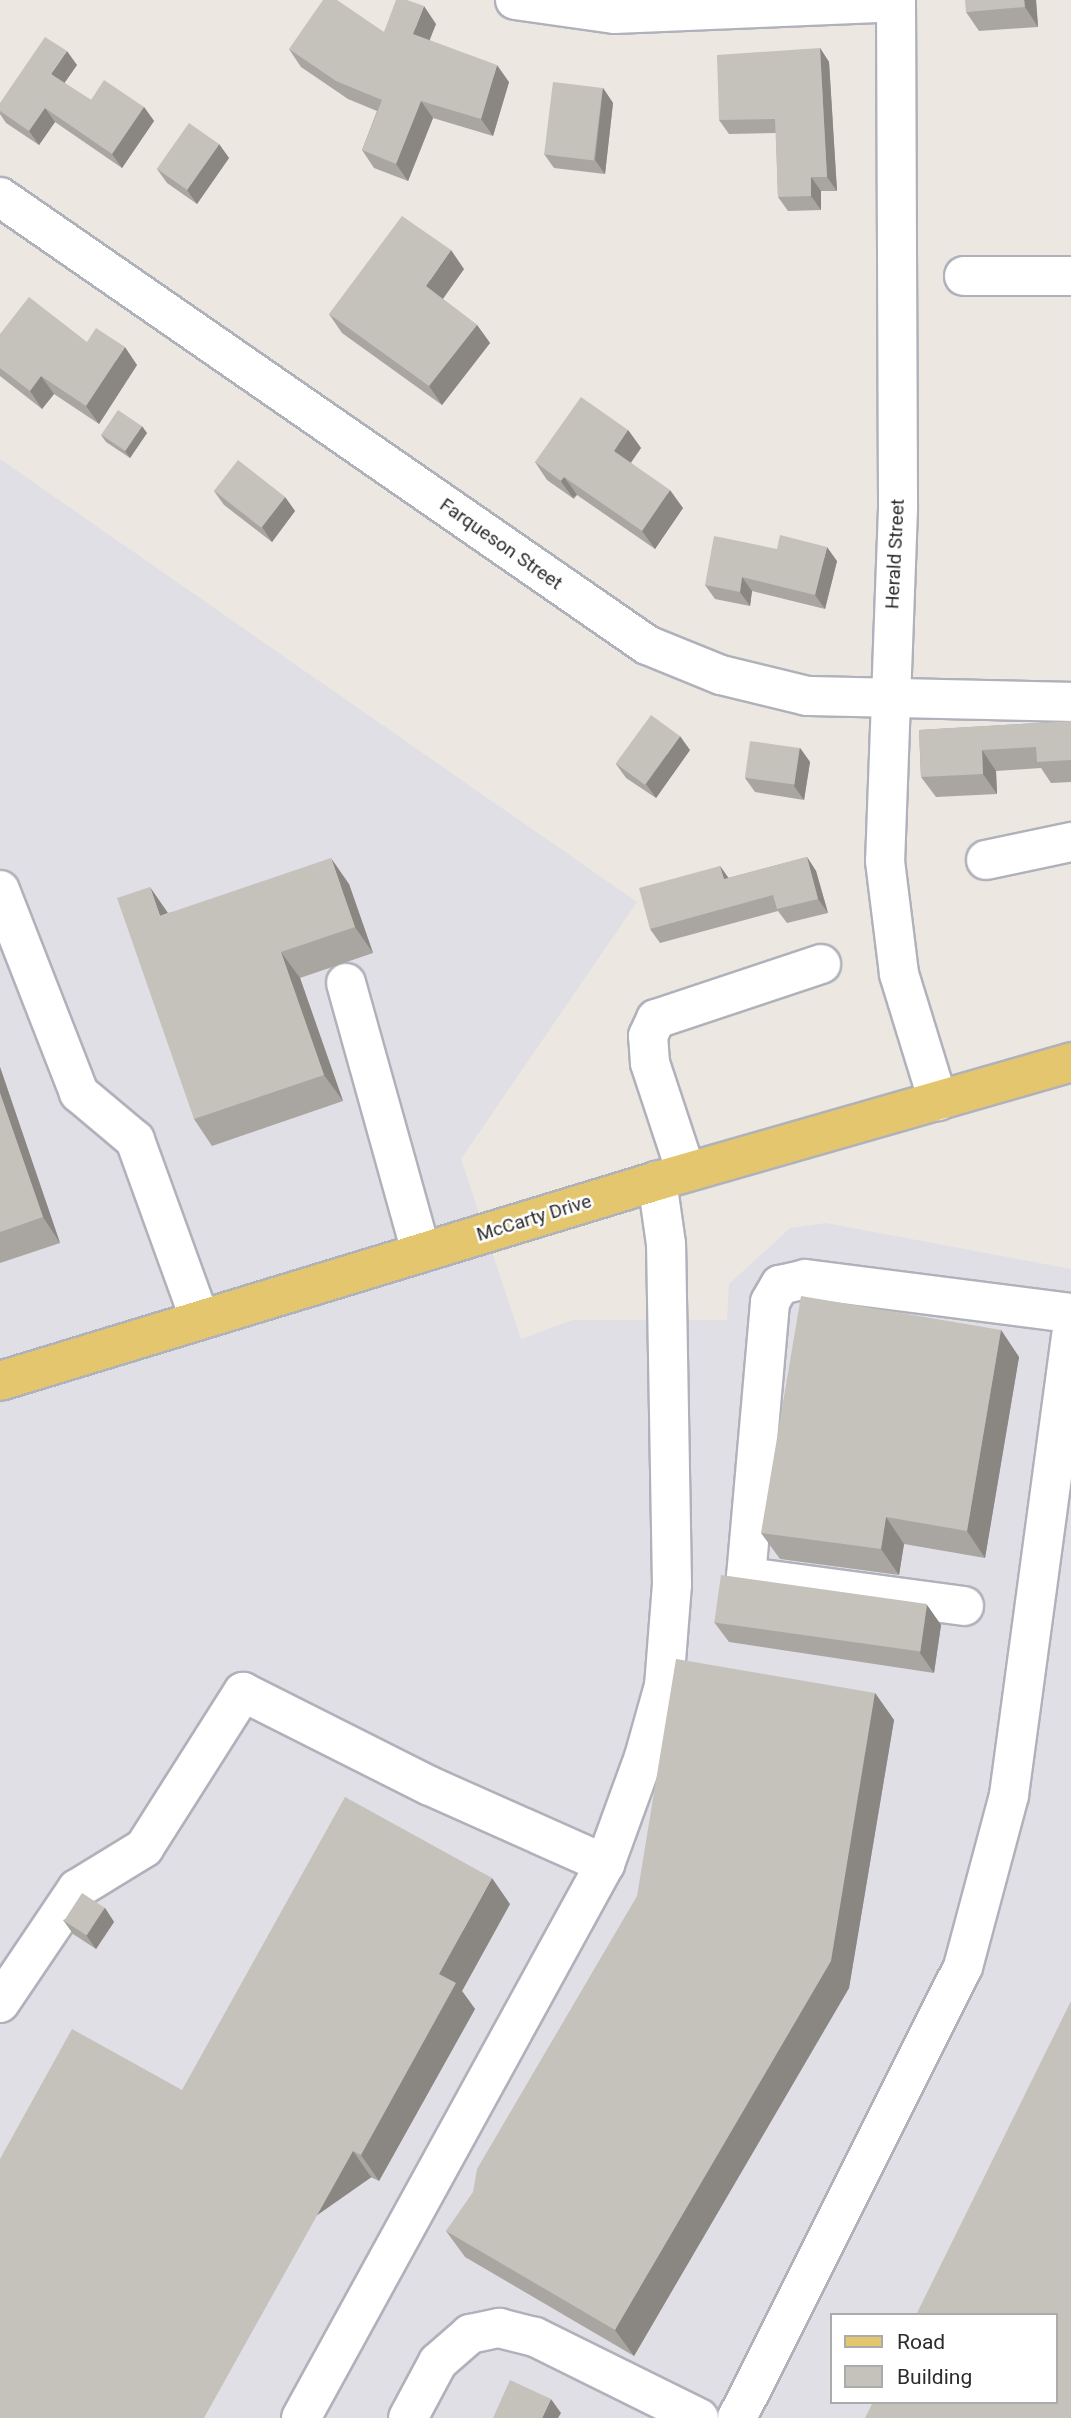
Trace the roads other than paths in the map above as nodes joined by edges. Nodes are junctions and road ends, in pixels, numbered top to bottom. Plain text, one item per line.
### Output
1 (515, 0) edge
2 (896, 1) edge
3 (0, 197) edge
4 (964, 276) dead end
5 (1071, 276) edge
6 (888, 698) junction
7 (1071, 702) edge
8 (1071, 842) edge
9 (986, 860) dead end
10 (0, 890) edge
11 (821, 964) dead end
12 (346, 983) dead end
13 (1071, 1062) edge
14 (938, 1101) junction
15 (672, 1177) junction
16 (421, 1252) junction
17 (1071, 1313) edge
18 (200, 1320) junction
19 (1071, 1336) edge
20 (0, 1381) edge
21 (964, 1606) dead end
22 (605, 1864) junction
23 (0, 2003) edge
24 (302, 2418) edge
25 (408, 2418) edge
26 (699, 2418) edge
27 (737, 2418) edge

1 - 2 street
2 - 6 street, Herald Street
3 - 6 street, Farqueson Street
4 - 5 street
6 - 7 street, Farqueson Street
6 - 14 street, Herald Street
8 - 9 street
10 - 18 street
11 - 15 street
12 - 16 street
13 - 14 main road, McCarty Drive
14 - 15 main road, McCarty Drive
15 - 16 main road, McCarty Drive
15 - 22 street
16 - 18 main road, McCarty Drive
17 - 21 street
18 - 20 main road, McCarty Drive
19 - 27 street
22 - 23 street
22 - 24 street
25 - 26 street

